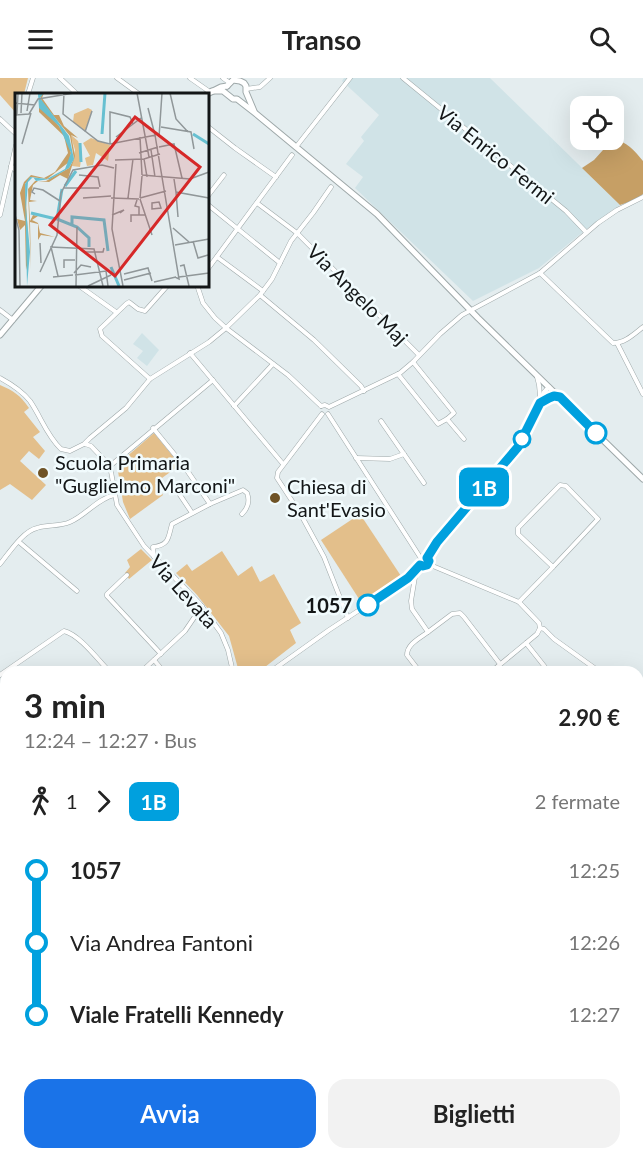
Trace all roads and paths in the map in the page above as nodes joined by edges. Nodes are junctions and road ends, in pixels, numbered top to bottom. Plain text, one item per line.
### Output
1 (33, 78) edge
2 (60, 78) edge
3 (117, 78) edge
4 (190, 78) edge
5 (223, 78) edge
6 (245, 78) edge
7 (270, 78) edge
8 (350, 78) edge
9 (403, 78) edge
10 (231, 82) edge
11 (246, 89) junction
12 (28, 93) edge
13 (76, 93) edge
14 (138, 93) edge
15 (210, 93) edge
16 (229, 95) junction
17 (237, 99) junction
18 (255, 113) junction
19 (0, 118) edge
20 (208, 127) edge
21 (15, 133) edge
22 (296, 147) junction
23 (15, 150) edge
24 (292, 155) dead end
25 (12, 166) junction
26 (15, 170) edge
27 (224, 175) dead end
28 (276, 177) junction
29 (331, 187) dead end
30 (208, 196) edge
31 (643, 197) edge
32 (257, 203) junction
33 (208, 205) edge
34 (0, 215) edge
35 (238, 230) junction
36 (586, 232) junction
37 (297, 233) junction
38 (217, 257) junction
39 (280, 263) junction
40 (208, 269) edge
41 (540, 273) junction
42 (41, 286) edge
43 (79, 286) edge
44 (167, 286) edge
45 (197, 286) edge
46 (261, 293) junction
47 (470, 309) junction
48 (0, 310) edge
49 (116, 312) junction
50 (12, 320) junction
51 (643, 327) edge
52 (226, 328) junction
53 (0, 335) edge
54 (617, 343) junction
55 (190, 353) junction
56 (419, 355) junction
57 (413, 362) junction
58 (273, 364) junction
59 (535, 373) junction
60 (398, 374) junction
61 (0, 378) edge
62 (150, 379) junction
63 (213, 380) junction
64 (549, 387) junction
65 (364, 391) junction
66 (643, 394) edge
67 (560, 397) junction
68 (540, 403) junction
69 (234, 406) junction
70 (321, 406) junction
71 (329, 407) junction
72 (322, 414) junction
73 (328, 414) junction
74 (447, 418) junction
75 (381, 421) dead end
76 (153, 428) junction
77 (464, 439) dead end
78 (84, 444) junction
79 (404, 454) junction
80 (356, 458) junction
81 (284, 464) junction
82 (110, 466) junction
83 (643, 479) edge
84 (424, 483) dead end
85 (176, 489) dead end
86 (114, 495) junction
87 (210, 504) junction
88 (192, 513) junction
89 (242, 514) dead end
90 (19, 542) junction
91 (144, 546) junction
92 (153, 547) junction
93 (154, 557) junction
94 (420, 557) junction
95 (427, 558) junction
96 (0, 563) edge
97 (428, 564) junction
98 (420, 565) junction
99 (553, 567) junction
100 (416, 570) junction
101 (127, 575) dead end
102 (77, 591) dead end
103 (519, 602) junction
104 (202, 606) junction
105 (348, 618) junction
106 (540, 628) junction
107 (428, 632) junction
108 (526, 643) junction
109 (161, 654) junction
110 (154, 660) junction
111 (500, 664) junction
112 (13, 666) edge
113 (104, 666) edge
114 (148, 666) edge
115 (159, 666) edge
116 (232, 666) edge
117 (278, 666) edge
118 (415, 666) edge
119 (498, 666) edge
120 (544, 666) edge
121 (592, 666) edge

1 - 12 street
2 - 13 street
3 - 14 street
4 - 15 street
5 - 10 street
6 - 11 street
7 - 11 street
8 - 22 street
9 - 36 street, Via Enrico Fermi
10 - 11 street
10 - 15 street
10 - 16 street
11 - 17 street
11 - 18 street
15 - 16 street
16 - 17 street
17 - 18 street
18 - 22 street
19 - 21 street
20 - 28 street
22 - 47 street
23 - 25 street
24 - 28 street
25 - 26 street
25 - 34 street
27 - 30 street
28 - 32 street
29 - 37 street
31 - 36 street
32 - 35 street
32 - 37 street, Via Angelo Maj
33 - 35 street
35 - 38 street
35 - 39 street
36 - 41 street
37 - 39 street
37 - 56 street, Via Angelo Maj
38 - 40 street
38 - 46 street
39 - 46 street
41 - 47 street
41 - 54 street
42 - 50 street
43 - 49 street
44 - 49 street
45 - 52 street
46 - 52 street
46 - 65 street
47 - 56 street
47 - 59 street
48 - 50 street
49 - 62 street
50 - 53 street
51 - 54 street
52 - 55 street
52 - 58 street
54 - 66 street
55 - 62 street
55 - 63 street
56 - 57 street
57 - 60 street
57 - 74 street
58 - 69 street
58 - 70 street
59 - 64 street
59 - 68 street
60 - 65 street
60 - 74 street
61 - 78 street
62 - 78 street
63 - 69 street
63 - 76 street
64 - 67 street
64 - 68 street
65 - 71 street
67 - 68 street
67 - 83 street
68 - 95 street
69 - 81 street
70 - 71 street
70 - 72 street
71 - 73 street
72 - 73 street
72 - 81 street
73 - 80 street
74 - 77 street
75 - 79 street
76 - 82 street
76 - 87 street
78 - 82 street
79 - 80 street
79 - 84 street
80 - 94 street
81 - 105 street
82 - 86 street, Via Levata
85 - 88 street
86 - 90 street
86 - 91 street, Via Levata
87 - 88 street
87 - 89 street
88 - 92 street
90 - 96 street
90 - 102 street
91 - 92 street
91 - 93 street, Via Levata
92 - 93 street
93 - 104 street, Via Levata
94 - 95 street
94 - 98 street
95 - 97 street
97 - 98 street
97 - 103 street
98 - 100 street
99 - 99 street
99 - 103 street
100 - 105 street
100 - 107 street
101 - 109 street
103 - 106 street
104 - 109 street
104 - 116 street, Via Levata
105 - 117 street
106 - 108 street
106 - 121 street
107 - 111 street
107 - 118 street
108 - 111 street
108 - 120 street
109 - 110 street
110 - 114 street
110 - 115 street
111 - 119 street
112 - 113 street

